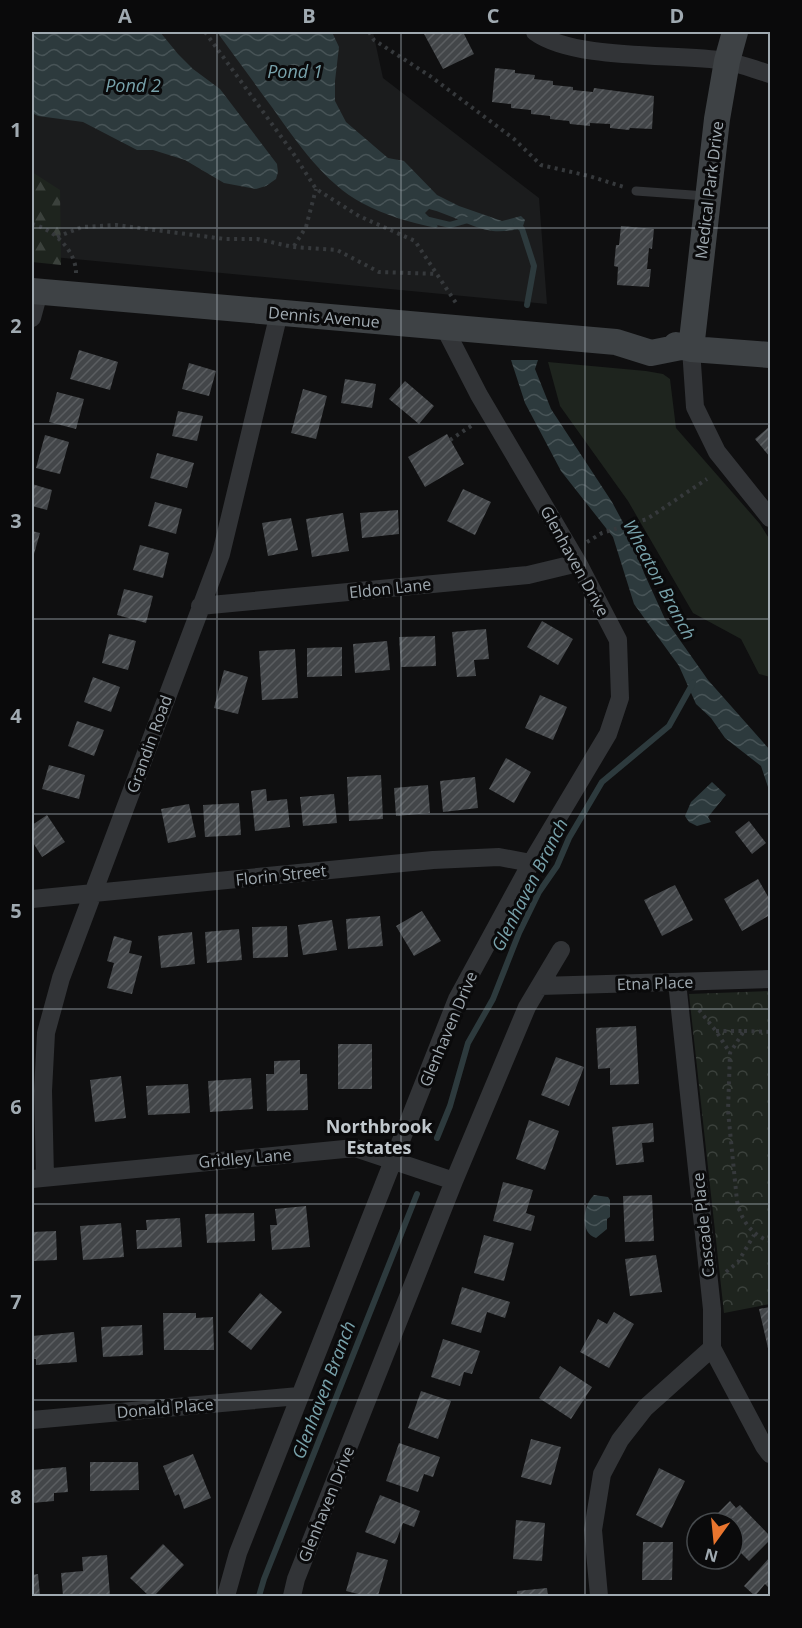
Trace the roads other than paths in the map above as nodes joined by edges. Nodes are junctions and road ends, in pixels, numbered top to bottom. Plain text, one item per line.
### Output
1 (535, 32) edge
2 (735, 32) edge
3 (727, 61) junction
4 (771, 74) edge
5 (636, 191) road end
6 (707, 196) junction
7 (35, 292) edge
8 (279, 313) junction
9 (32, 318) edge
10 (453, 320) junction
11 (686, 348) junction
12 (771, 355) edge
13 (771, 518) edge
14 (578, 563) junction
15 (200, 606) junction
16 (531, 863) junction
17 (93, 895) junction
18 (32, 899) edge
19 (561, 950) dead end
20 (771, 979) edge
21 (677, 982) junction
22 (540, 986) junction
23 (393, 1161) junction
24 (38, 1178) edge
25 (454, 1181) junction
26 (712, 1348) junction
27 (300, 1396) junction
28 (32, 1420) edge
29 (771, 1454) edge
30 (226, 1596) edge
31 (292, 1596) edge
32 (599, 1596) edge

1 - 3 street
2 - 3 street, Medical Park Drive
3 - 4 street
3 - 6 street, Medical Park Drive
5 - 6 lane
6 - 11 street, Medical Park Drive
7 - 8 street, Dennis Avenue
7 - 9 street
8 - 10 street, Dennis Avenue
8 - 15 street, Grandin Road
10 - 11 street, Dennis Avenue
10 - 14 street, Glenhaven Drive
11 - 12 street, Dennis Avenue
11 - 13 street
14 - 15 street, Eldon Lane
14 - 16 street, Glenhaven Drive
15 - 17 street, Grandin Road
16 - 17 street, Florin Street
16 - 23 street, Glenhaven Drive
17 - 18 street, Florin Street
17 - 24 street, Grandin Road
19 - 22 street, Glenhaven Drive
20 - 21 street, Etna Place
21 - 22 street, Etna Place
21 - 26 street, Cascade Place
22 - 25 street, Glenhaven Drive
23 - 24 street, Gridley Lane
23 - 25 street, Gridley Lane
23 - 27 street, Glenhaven Drive
25 - 31 street, Glenhaven Drive
26 - 29 street, Cascade Place
26 - 32 street
27 - 28 street, Donald Place
27 - 30 street, Glenhaven Drive

